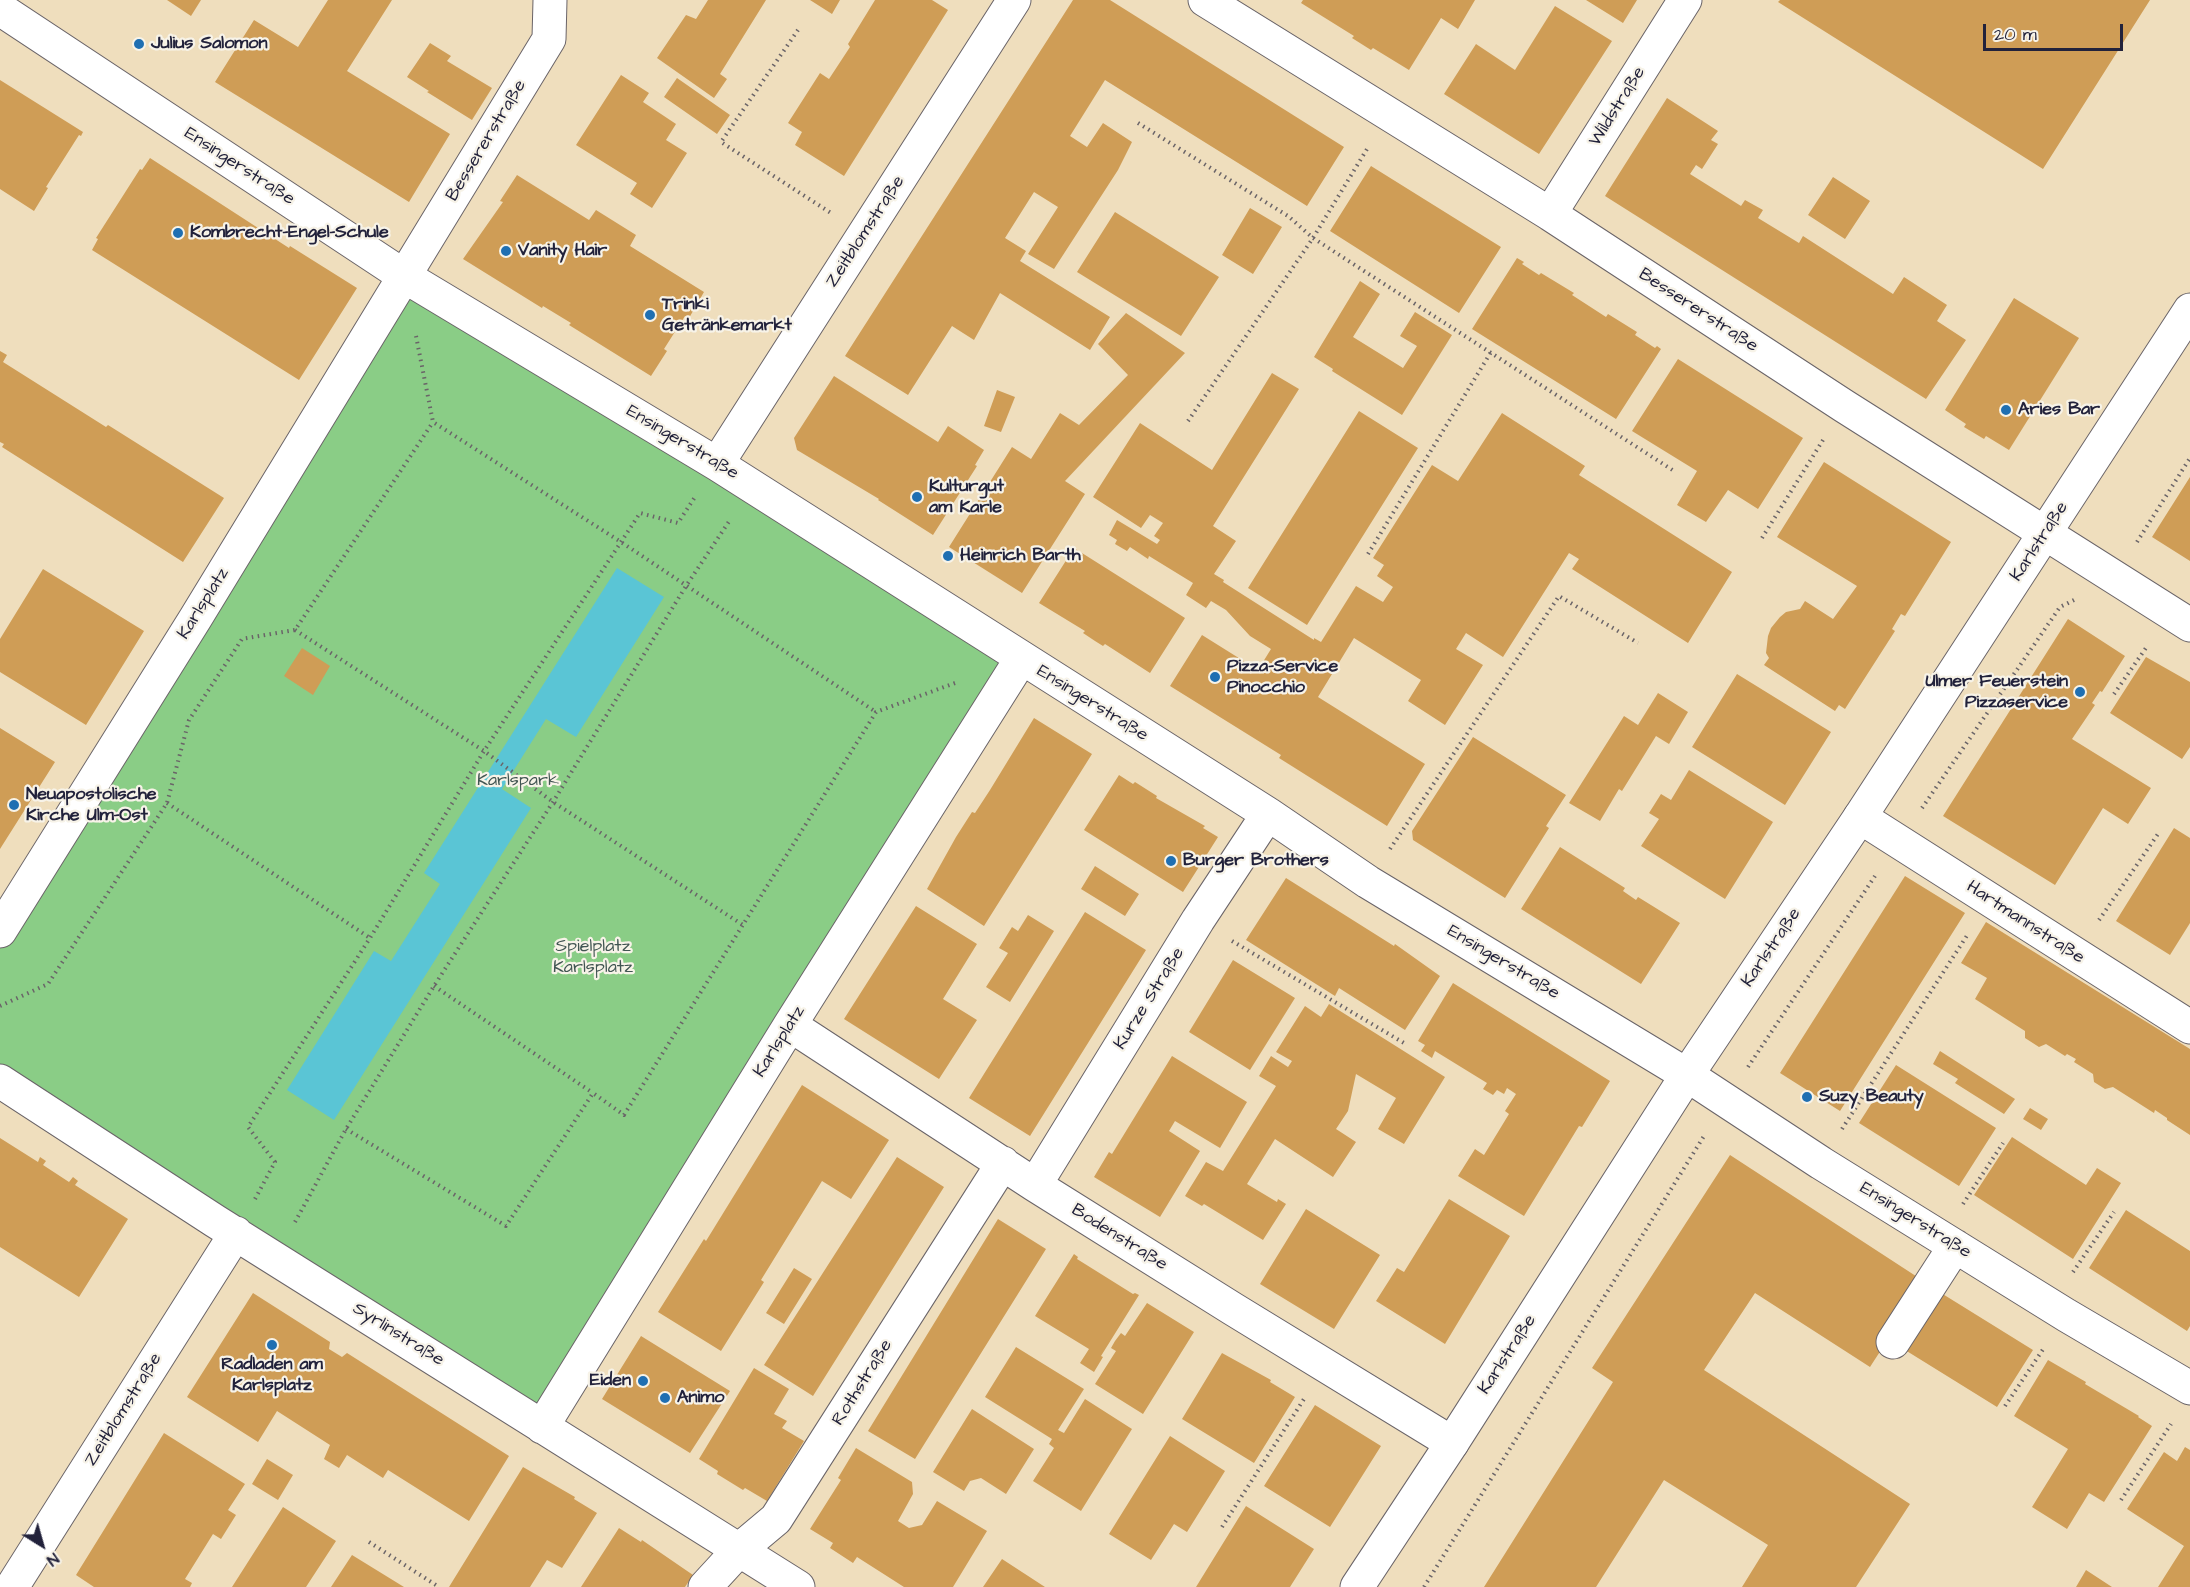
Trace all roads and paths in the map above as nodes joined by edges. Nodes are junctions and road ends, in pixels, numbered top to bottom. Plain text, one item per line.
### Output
1 (550, 0) edge
2 (1014, 0) edge
3 (1205, 0) edge
4 (1685, 0) edge
5 (0, 9) edge
6 (798, 30) dead end
7 (1388, 115) junction
8 (1138, 123) dead end
9 (1550, 214) junction
10 (864, 234) junction
11 (1313, 238) junction
12 (404, 276) junction
13 (2190, 310) edge
14 (1491, 352) junction
15 (1844, 406) junction
16 (1188, 421) dead end
17 (433, 422) junction
18 (2190, 458) edge
19 (717, 464) junction
20 (1674, 471) dead end
21 (752, 487) junction
22 (2046, 534) junction
23 (1762, 538) dead end
24 (621, 542) junction
25 (1368, 554) dead end
26 (2115, 578) junction
27 (686, 586) junction
28 (2180, 619) edge
29 (295, 630) junction
30 (1638, 643) dead end
31 (1021, 659) junction
32 (2114, 694) dead end
33 (876, 712) junction
34 (484, 751) junction
35 (553, 802) junction
36 (167, 803) junction
37 (1268, 814) junction
38 (1860, 817) junction
39 (2160, 831) dead end
40 (1898, 842) junction
41 (1368, 882) junction
42 (1990, 900) junction
43 (1198, 920) junction
44 (743, 925) junction
45 (0, 931) edge
46 (369, 938) junction
47 (2076, 956) junction
48 (434, 986) junction
49 (0, 1006) edge
50 (790, 1025) junction
51 (2190, 1027) edge
52 (1404, 1043) dead end
53 (1687, 1075) junction
54 (0, 1081) edge
55 (593, 1093) junction
56 (1726, 1100) junction
57 (346, 1129) junction
58 (2003, 1143) dead end
59 (1003, 1163) junction
60 (1821, 1163) junction
61 (1035, 1185) junction
62 (2114, 1212) dead end
63 (236, 1233) junction
64 (1948, 1242) junction
65 (276, 1257) junction
66 (2058, 1310) junction
67 (1893, 1342) dead end
68 (1325, 1366) junction
69 (2184, 1402) edge
70 (2005, 1406) dead end
71 (542, 1427) junction
72 (1452, 1443) junction
73 (2121, 1500) dead end
74 (1222, 1527) dead end
75 (369, 1542) dead end
76 (739, 1550) junction
77 (12, 1587) edge
78 (440, 1587) edge
79 (705, 1587) edge
80 (798, 1587) edge
81 (1357, 1587) edge
82 (1424, 1587) edge

1 - 12 street, Bessererstraße
2 - 10 street, Zeitblomstraße
3 - 7 street, Bessererstraße
4 - 9 street, Wildstraße
5 - 12 street, Ensingerstraße
6 - 10 path
7 - 9 street, Bessererstraße
7 - 11 path
8 - 11 path
9 - 15 street, Bessererstraße
10 - 19 street, Zeitblomstraße
11 - 14 path
11 - 16 path
12 - 17 path
12 - 19 street, Ensingerstraße
12 - 45 street, Karlsplatz
13 - 22 street, Karlstraße
14 - 20 path
14 - 25 path
15 - 22 street, Bessererstraße
15 - 23 path
17 - 24 path
17 - 29 path
18 - 26 path
19 - 21 street, Ensingerstraße
19 - 24 path
21 - 27 path
21 - 31 street, Ensingerstraße
22 - 26 street, Bessererstraße
22 - 38 street, Karlstraße
24 - 27 path
24 - 34 path
26 - 28 street, Bessererstraße
26 - 40 path
27 - 33 path
27 - 35 path
28 - 32 path
29 - 34 path
29 - 36 path
30 - 41 path
31 - 33 path
31 - 37 street, Ensingerstraße
31 - 50 street, Karlsplatz
33 - 44 path
34 - 35 path
34 - 46 path
35 - 44 path
35 - 48 path
36 - 46 path
36 - 49 path
37 - 41 street, Ensingerstraße
37 - 43 street, Kurze Straße
38 - 40 street, Hartmannstraße
38 - 53 street, Karlstraße
39 - 47 path
40 - 42 street, Hartmannstraße
40 - 56 path
41 - 53 street, Ensingerstraße
42 - 47 street, Hartmannstraße
42 - 60 path
43 - 52 path
43 - 61 street, Kurze Straße
44 - 55 path
46 - 63 path
47 - 51 street, Hartmannstraße
48 - 55 path
48 - 57 path
50 - 59 street, Bodenstraße
50 - 71 street, Karlsplatz
53 - 56 street, Ensingerstraße
53 - 72 street, Karlstraße
54 - 63 street, Syrlinstraße
55 - 57 path
56 - 60 street, Ensingerstraße
56 - 82 path
57 - 65 path
58 - 64 path
59 - 61 street, Bodenstraße
59 - 76 street, Rothstraße
60 - 64 street, Ensingerstraße
61 - 68 street, Bodenstraße
62 - 66 path
63 - 65 street, Syrlinstraße
63 - 77 street, Zeitblomstraße
64 - 66 street, Ensingerstraße
64 - 67 street
65 - 71 street, Syrlinstraße
66 - 69 street, Ensingerstraße
66 - 70 path
68 - 72 street, Bodenstraße
68 - 74 path
69 - 73 path
71 - 76 street, Syrlinstraße
72 - 81 street, Karlstraße
75 - 78 path
76 - 79 street, Rothstraße
76 - 80 street, Syrlinstraße

